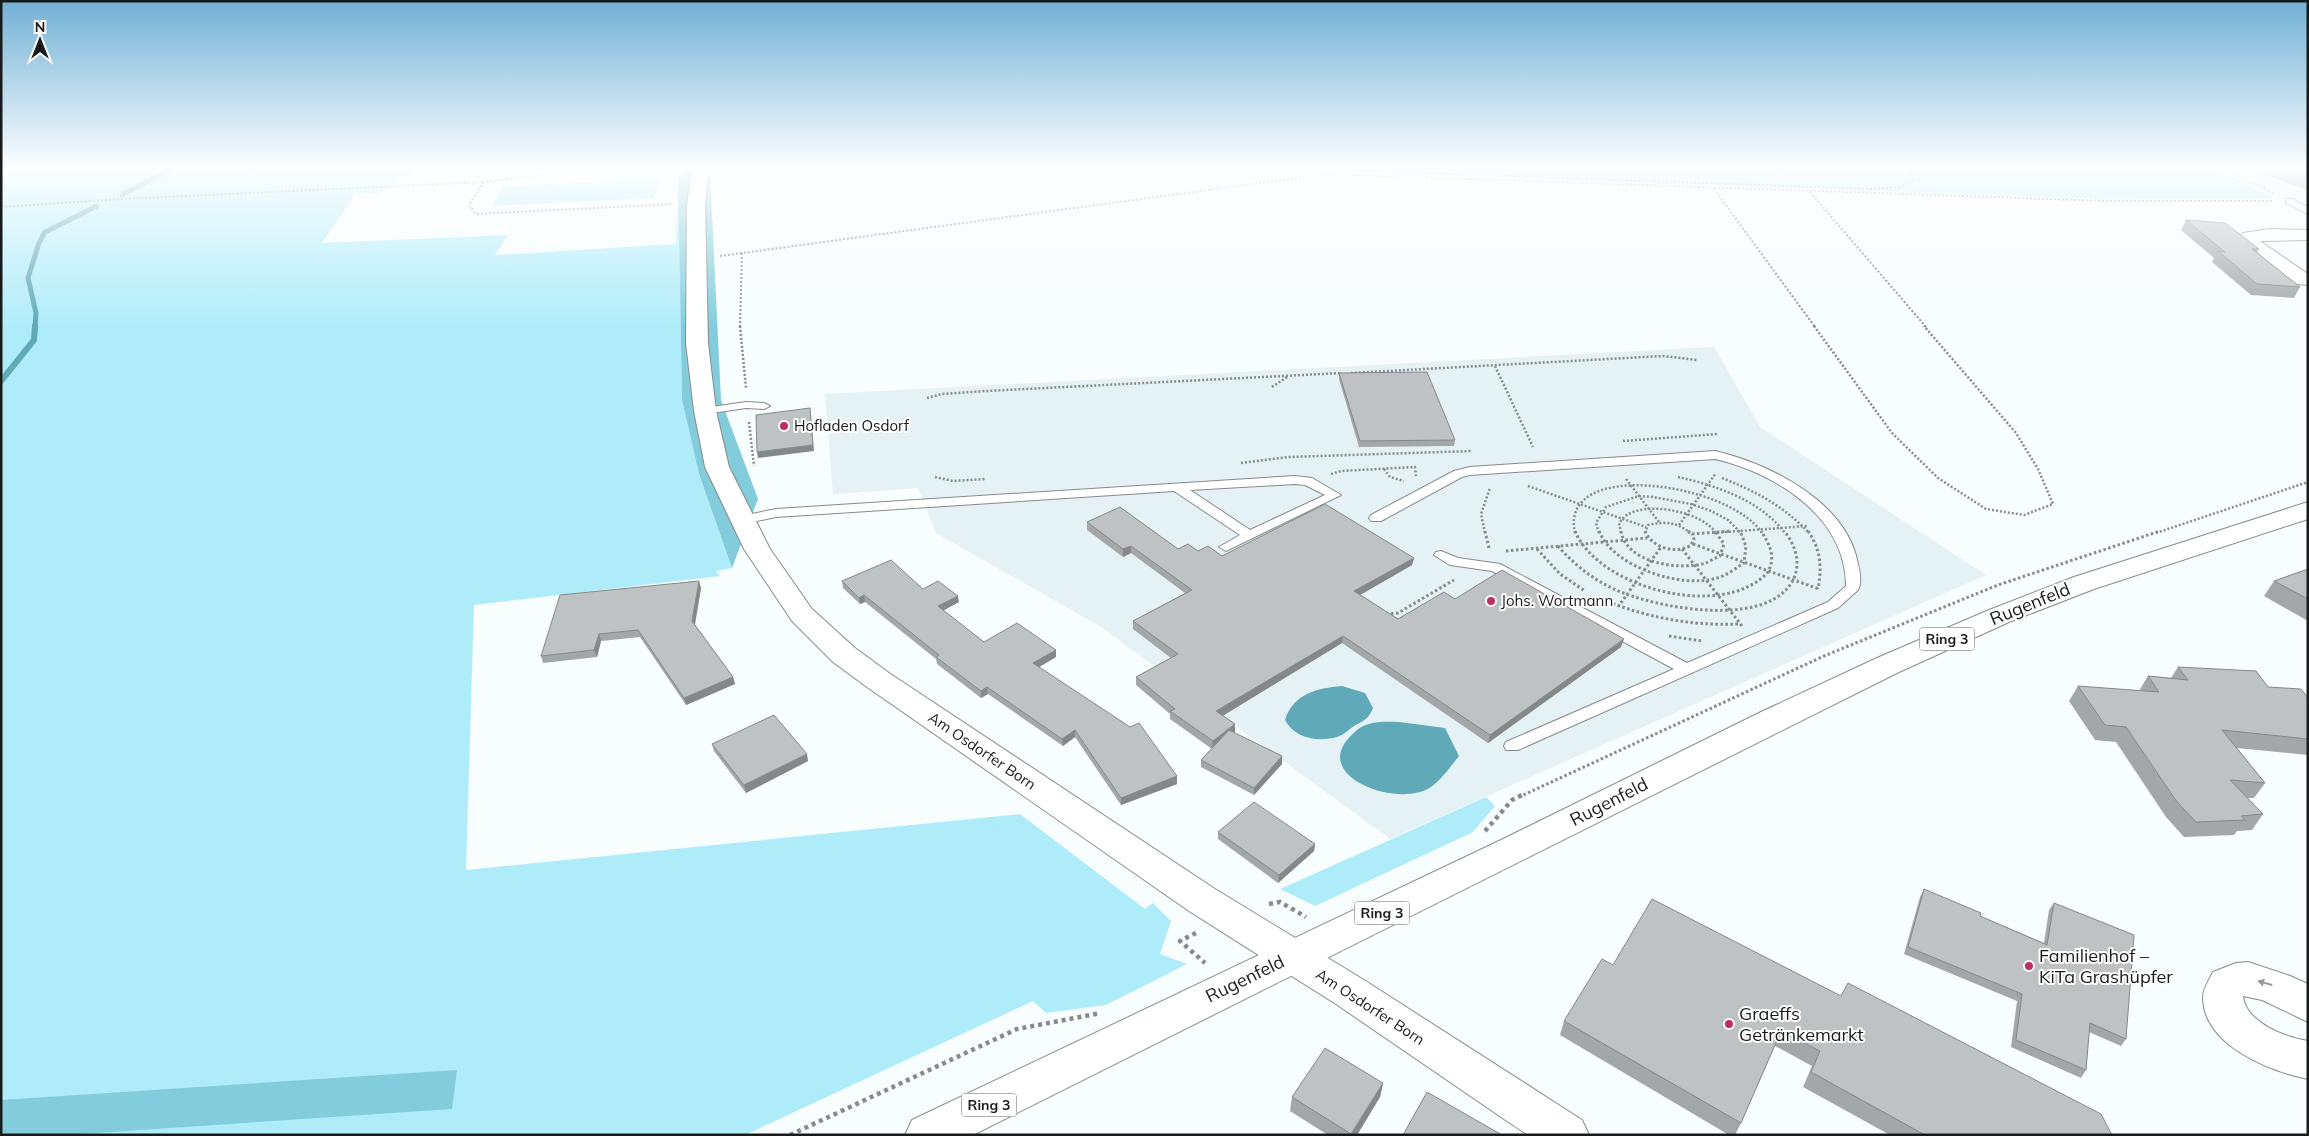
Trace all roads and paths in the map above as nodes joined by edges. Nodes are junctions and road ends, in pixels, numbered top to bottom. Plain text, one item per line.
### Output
1 (696, 220) edge
2 (981, 220) edge
3 (1736, 220) edge
4 (1834, 220) edge
5 (2308, 235) edge
6 (742, 252) junction
7 (696, 260) junction
8 (2304, 280) dead end
9 (1697, 360) dead end
10 (1495, 366) junction
11 (1292, 376) junction
12 (1272, 387) dead end
13 (927, 398) dead end
14 (746, 405) junction
15 (764, 406) dead end
16 (705, 411) junction
17 (1718, 434) dead end
18 (1621, 441) dead end
19 (1542, 446) dead end
20 (1524, 447) dead end
21 (1533, 447) junction
22 (1481, 450) dead end
23 (1726, 457) junction
24 (1611, 461) junction
25 (1238, 464) dead end
26 (754, 466) dead end
27 (1384, 469) junction
28 (1496, 473) junction
29 (1714, 475) junction
30 (1672, 476) dead end
31 (935, 477) dead end
32 (994, 479) dead end
33 (1308, 481) junction
34 (1707, 484) junction
35 (1630, 485) junction
36 (1176, 487) junction
37 (1701, 494) junction
38 (1639, 496) junction
39 (1580, 504) junction
40 (1694, 504) junction
41 (1648, 509) junction
42 (2308, 510) edge
43 (1601, 512) junction
44 (1686, 514) junction
45 (1376, 518) dead end
46 (1622, 519) junction
47 (742, 520) junction
48 (1659, 522) junction
49 (1832, 524) junction
50 (1678, 525) junction
51 (1803, 526) junction
52 (1646, 527) junction
53 (1781, 528) junction
54 (1760, 529) junction
55 (1738, 530) junction
56 (1717, 532) junction
57 (1692, 534) junction
58 (1250, 536) junction
59 (1647, 538) junction
60 (1622, 540) junction
61 (1602, 542) junction
62 (1580, 544) junction
63 (1693, 544) junction
64 (1558, 546) junction
65 (1226, 547) dead end
66 (1661, 547) junction
67 (1536, 549) junction
68 (1682, 549) junction
69 (1488, 554) junction
70 (1721, 554) junction
71 (1441, 555) dead end
72 (1651, 560) junction
73 (1744, 563) junction
74 (1475, 564) junction
75 (1695, 566) junction
76 (1644, 571) junction
77 (1768, 571) junction
78 (1706, 580) junction
79 (1793, 580) junction
80 (1636, 582) junction
81 (1818, 589) junction
82 (1590, 593) dead end
83 (1627, 594) junction
84 (1717, 594) junction
85 (1596, 597) dead end
86 (1843, 598) junction
87 (1618, 607) junction
88 (1614, 610) dead end
89 (1729, 610) junction
90 (1383, 615) edge
91 (1741, 624) junction
92 (1664, 635) dead end
93 (1753, 640) junction
94 (1686, 669) junction
95 (1512, 746) dead end
96 (1265, 905) dead end
97 (1306, 918) dead end
98 (1199, 931) dead end
99 (1291, 956) junction
100 (1205, 963) dead end
101 (2308, 1005) edge
102 (1110, 1011) dead end
103 (2308, 1060) edge
104 (790, 1135) edge
105 (927, 1135) edge
106 (1567, 1135) edge

1 - 7 street, Am Osdorfer Born
2 - 6 path
3 - 4 path
5 - 8 street
6 - 7 path
6 - 14 path
7 - 16 street, Am Osdorfer Born
9 - 10 path
10 - 11 path
10 - 21 path
11 - 12 path
11 - 13 path
14 - 15 lane
14 - 16 lane
14 - 26 path
16 - 47 street, Am Osdorfer Born
17 - 18 path
19 - 21 path
20 - 21 path
22 - 25 path
23 - 24 lane
23 - 29 path
23 - 49 lane
24 - 28 lane
24 - 35 path
27 - 27 path
27 - 33 path
28 - 39 path
28 - 45 lane
28 - 69 path
29 - 34 path
29 - 51 path
30 - 34 path
31 - 32 path
33 - 36 lane
33 - 58 lane
34 - 37 path
34 - 53 path
35 - 37 path
35 - 38 path
35 - 39 path
36 - 47 lane
36 - 58 lane
37 - 40 path
37 - 54 path
38 - 40 path
38 - 41 path
38 - 43 path
39 - 43 path
39 - 62 path
40 - 44 path
40 - 55 path
41 - 44 path
41 - 46 path
41 - 48 path
42 - 99 street, Rugenfeld / Ring 3
43 - 46 path
43 - 61 path
44 - 50 path
44 - 56 path
46 - 52 path
46 - 60 path
47 - 99 street, Am Osdorfer Born
48 - 50 path
48 - 52 path
49 - 51 path
49 - 86 lane
50 - 57 path
51 - 53 path
51 - 81 path
52 - 59 path
53 - 54 path
53 - 79 path
54 - 55 path
54 - 77 path
55 - 56 path
55 - 73 path
56 - 57 path
56 - 70 path
57 - 63 path
58 - 65 lane
59 - 60 path
59 - 66 path
60 - 61 path
60 - 72 path
61 - 62 path
61 - 76 path
62 - 64 path
62 - 80 path
63 - 68 path
63 - 70 path
64 - 67 path
64 - 83 path
66 - 68 path
66 - 72 path
67 - 69 path
67 - 82 path
68 - 75 path
69 - 74 path
70 - 73 path
70 - 75 path
71 - 74 lane
72 - 75 path
72 - 76 path
73 - 77 path
73 - 78 path
74 - 90 path
74 - 94 lane
75 - 78 path
76 - 78 path
76 - 80 path
77 - 79 path
77 - 84 path
78 - 84 path
79 - 81 path
79 - 89 path
80 - 83 path
80 - 84 path
81 - 86 path
83 - 87 path
83 - 89 path
84 - 89 path
85 - 87 path
86 - 93 lane
87 - 88 path
87 - 91 path
89 - 91 path
91 - 93 path
92 - 93 path
93 - 94 lane
94 - 95 lane
96 - 97 path
98 - 100 path
99 - 105 street, Rugenfeld / Ring 3
99 - 106 street, Am Osdorfer Born
101 -> 103 street
102 - 104 path

